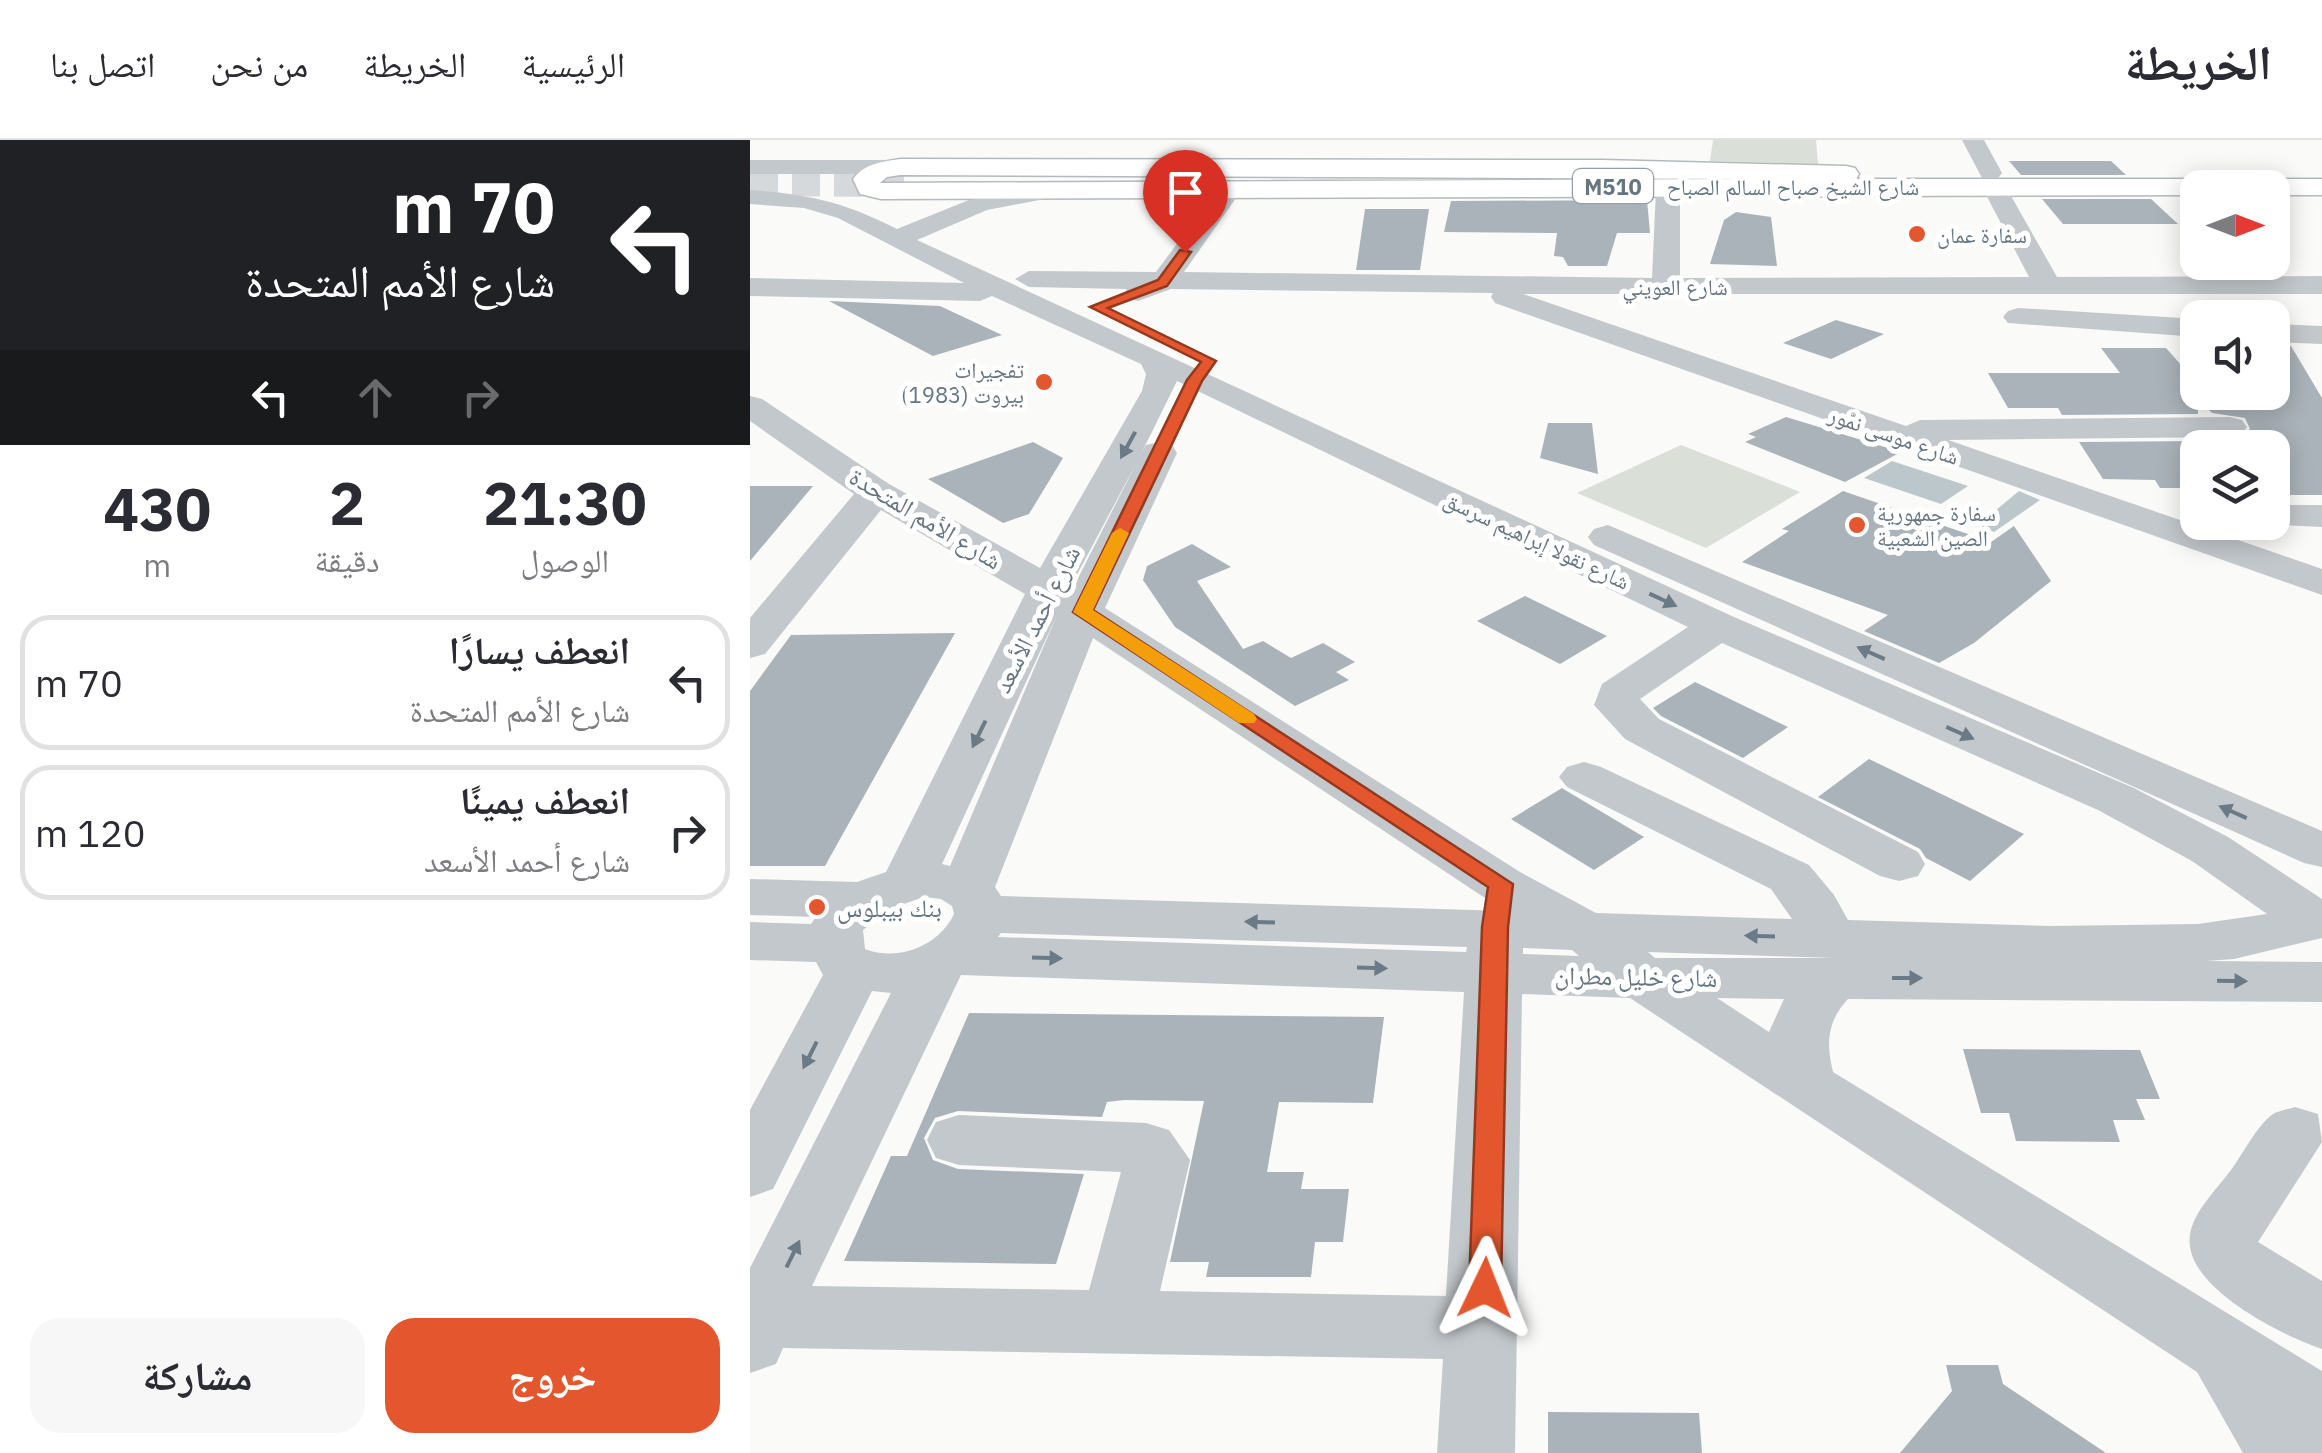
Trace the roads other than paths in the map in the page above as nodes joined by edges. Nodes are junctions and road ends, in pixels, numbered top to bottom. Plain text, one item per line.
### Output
1 (1973, 140) edge
2 (750, 144) edge
3 (810, 167) junction
4 (750, 168) edge
5 (907, 174) junction
6 (2322, 174) edge
7 (1848, 180) junction
8 (1992, 180) junction
9 (2322, 187) edge
10 (1668, 190) junction
11 (1051, 191) junction
12 (1229, 191) junction
13 (750, 197) edge
14 (921, 232) junction
15 (895, 238) junction
16 (934, 259) junction
17 (1162, 283) junction
18 (1467, 284) junction
19 (1522, 284) junction
20 (750, 286) edge
21 (2061, 286) junction
22 (2322, 286) edge
23 (878, 287) junction
24 (1666, 287) junction
25 (1023, 288) junction
26 (1096, 307) junction
27 (1066, 318) junction
28 (2074, 321) junction
29 (2180, 327) edge
30 (2290, 333) edge
31 (2322, 336) edge
32 (1154, 358) junction
33 (1202, 370) junction
34 (750, 406) edge
35 (2230, 427) dead end
36 (1880, 430) junction
37 (876, 492) junction
38 (2136, 516) junction
39 (2180, 516) edge
40 (2290, 516) edge
41 (2322, 516) edge
42 (2322, 583) edge
43 (1065, 601) junction
44 (1719, 626) junction
45 (750, 645) edge
46 (1584, 776) dead end
47 (2322, 851) edge
48 (1899, 864) dead end
49 (750, 898) edge
50 (2316, 922) edge
51 (865, 924) junction
52 (1497, 928) junction
53 (958, 930) junction
54 (1585, 932) junction
55 (750, 941) edge
56 (1833, 958) junction
57 (1642, 978) junction
58 (2322, 982) edge
59 (1806, 1086) junction
60 (2295, 1132) dead end
61 (959, 1140) dead end
62 (750, 1171) edge
63 (2322, 1318) edge
64 (1117, 1321) junction
65 (756, 1328) edge
66 (1484, 1328) junction
67 (2218, 1344) junction
68 (2322, 1412) edge
69 (1476, 1453) edge
70 (2285, 1453) edge

1 - 8 street
2 - 3 street
3 - 4 street, شارع الشيخ صباح السالم الصباح
3 - 5 street, شارع الشيخ صباح السالم الصباح
4 - 14 street, شارع نقولا إبراهيم سرسق
5 - 7 highway, شارع الشيخ صباح السالم الصباح / M510
5 - 11 highway
6 - 8 highway, شارع الشيخ صباح السالم الصباح / M510
7 - 8 highway, شارع الشيخ صباح السالم الصباح / M510
7 - 10 highway
8 - 9 highway, شارع الشيخ صباح السالم الصباح / M510
8 - 21 street
10 - 12 highway
10 - 24 street
11 - 12 highway
11 - 14 street
12 - 17 street
13 - 15 street, شارع نقولا إبراهيم سرسق
14 - 15 street
14 - 25 street, شارع نقولا إبراهيم سرسق
15 - 16 street, شارع نقولا إبراهيم سرسق
16 - 23 street, شارع العويني
16 - 25 street, شارع نقولا إبراهيم سرسق
17 - 18 street, شارع العويني
17 - 25 street, شارع العويني
17 - 26 street
18 - 19 street, شارع العويني
18 - 36 street, شارع موسى نمّور
19 - 24 street, شارع العويني
19 - 28 street
20 - 23 street, شارع العويني
21 - 22 street, شارع العويني
21 - 24 street, شارع العويني
21 - 28 street
23 - 25 street, شارع العويني
25 - 26 street, شارع نقولا إبراهيم سرسق
25 - 27 street, شارع نقولا إبراهيم سرسق
26 - 27 street
26 - 33 street, شارع نقولا إبراهيم سرسق
27 - 32 street, شارع نقولا إبراهيم سرسق
28 - 29 street
30 - 31 street
32 - 33 street, شارع نقولا إبراهيم سرسق
32 -> 43 street, شارع أحمد الأسعد
33 - 43 street, شارع أحمد الأسعد
33 -> 44 street, شارع نقولا إبراهيم سرسق
47 -> 33 street, شارع نقولا إبراهيم سرسق
34 - 37 street, شارع الأمم المتحدة
35 - 36 street
36 - 38 street, شارع موسى نمّور
37 - 43 street, شارع الأمم المتحدة
37 - 45 street
38 - 39 street
38 - 42 street, شارع موسى نمّور
40 - 41 street
43 -> 51 street, شارع أحمد الأسعد
43 - 52 street, شارع الأمم المتحدة
43 - 53 street, شارع أحمد الأسعد
44 - 48 street
44 -> 50 street, شارع نقولا إبراهيم سرسق
46 - 56 street
49 - 51 street
50 - 56 street, شارع خليل مطران
51 - 53 street
51 - 53 street
51 - 55 street
51 -> 62 street, شارع أحمد الأسعد
52 - 53 street, شارع خليل مطران
52 - 54 street, شارع خليل مطران
52 - 57 street, شارع خليل مطران
52 - 66 street
65 -> 53 street, شارع أحمد الأسعد
56 -> 54 street, شارع خليل مطران
54 - 57 street
56 - 57 street, شارع خليل مطران
56 -> 58 street, شارع خليل مطران
56 - 59 street
57 - 59 street
59 - 67 street
60 - 63 street
61 - 64 street
64 - 65 street
64 - 66 street
66 - 69 street
67 - 68 street
67 - 70 street

